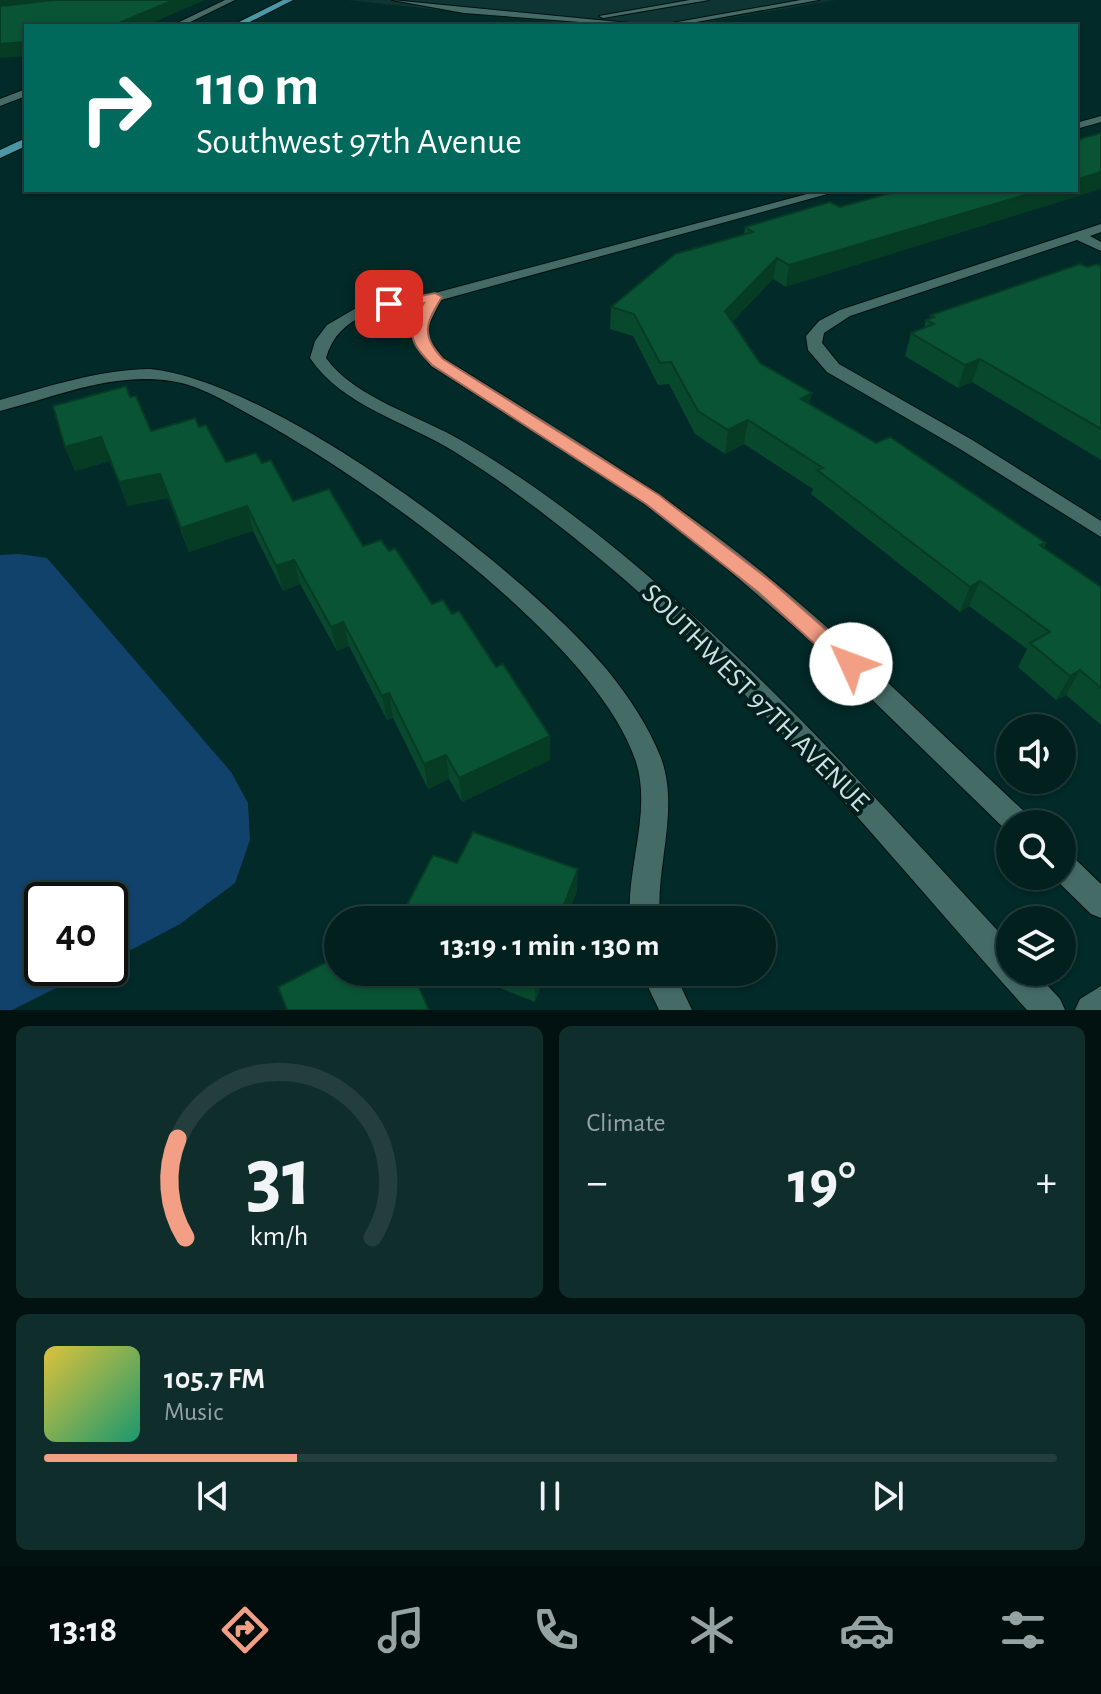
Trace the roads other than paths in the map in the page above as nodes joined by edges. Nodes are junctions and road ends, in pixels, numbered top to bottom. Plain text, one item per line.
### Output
1 (231, 0) edge
2 (289, 0) edge
3 (396, 0) edge
4 (508, 0) edge
5 (705, 0) edge
6 (815, 0) edge
7 (802, 1) edge
8 (299, 3) dead end
9 (490, 13) junction
10 (584, 22) junction
11 (179, 24) edge
12 (239, 24) edge
13 (260, 24) edge
14 (606, 24) edge
15 (670, 24) edge
16 (24, 93) edge
17 (0, 103) edge
18 (1101, 119) edge
19 (1078, 125) edge
20 (24, 129) edge
21 (0, 141) edge
22 (24, 142) edge
23 (0, 155) edge
24 (829, 192) edge
25 (1101, 228) edge
26 (1079, 236) junction
27 (1101, 247) edge
28 (435, 297) junction
29 (0, 406) edge
30 (1101, 530) edge
31 (1003, 810) edge
32 (1076, 880) edge
33 (1101, 904) edge
34 (644, 906) edge
35 (996, 952) edge
36 (664, 986) edge
37 (1027, 986) edge
38 (1101, 1002) edge
39 (676, 1010) edge
40 (1049, 1010) edge
41 (1091, 1010) edge

1 - 11 street
2 - 12 main road
3 - 9 street
4 - 9 street
5 - 10 street
6 - 7 street
7 - 15 street
8 - 13 main road
9 - 10 street
10 - 14 street
16 - 17 street
18 - 19 street
20 - 21 main road
22 - 23 main road
24 - 28 street
25 - 26 street
26 - 27 street
26 - 30 street
28 - 31 street
28 - 35 street, SOUTHWEST 97TH AVENUE
29 - 34 street
32 - 33 street
36 - 39 street
37 - 40 street
38 - 41 street

